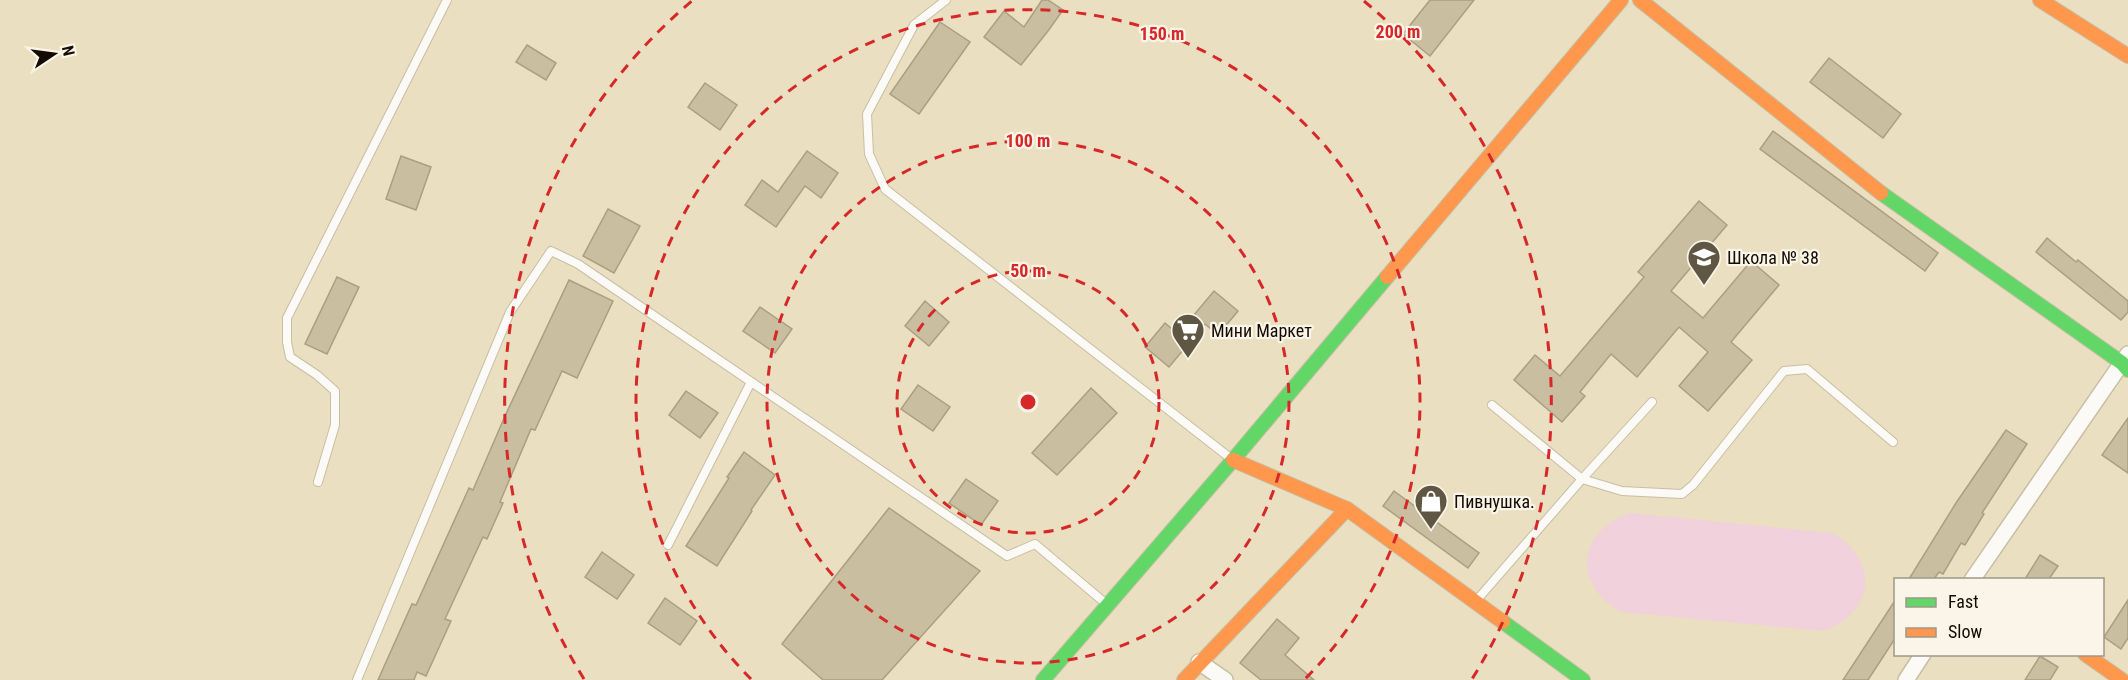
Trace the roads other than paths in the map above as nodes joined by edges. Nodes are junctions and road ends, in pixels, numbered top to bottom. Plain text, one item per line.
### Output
1 (447, 0) edge
2 (946, 0) edge
3 (1620, 0) edge
4 (1640, 0) edge
5 (2040, 0) edge
6 (2128, 56) edge
7 (2126, 362) edge
8 (751, 382) junction
9 (1652, 402) dead end
10 (1492, 405) dead end
11 (1893, 442) dead end
12 (1233, 460) junction
13 (1582, 478) junction
14 (318, 482) dead end
15 (1347, 509) junction
16 (668, 544) dead end
17 (1975, 578) edge
18 (1475, 602) junction
19 (1108, 605) junction
20 (1922, 656) edge
21 (2088, 656) edge
22 (1199, 663) junction
23 (357, 680) edge
24 (1043, 680) edge
25 (1184, 680) edge
26 (1225, 680) edge
27 (1583, 680) edge
28 (1906, 680) edge
29 (2122, 680) edge

1 - 14 lane
2 - 12 lane
3 - 12 main road
4 - 7 main road
5 - 6 main road
7 - 17 street
8 - 16 lane
8 - 19 lane
8 - 23 lane
9 - 13 lane
10 - 13 lane
11 - 13 lane
12 - 15 main road
12 - 19 main road
13 - 18 lane
15 - 18 main road
15 - 22 main road
18 - 27 main road
19 - 24 main road
20 - 28 street
21 - 29 main road
22 - 25 main road
22 - 26 street

